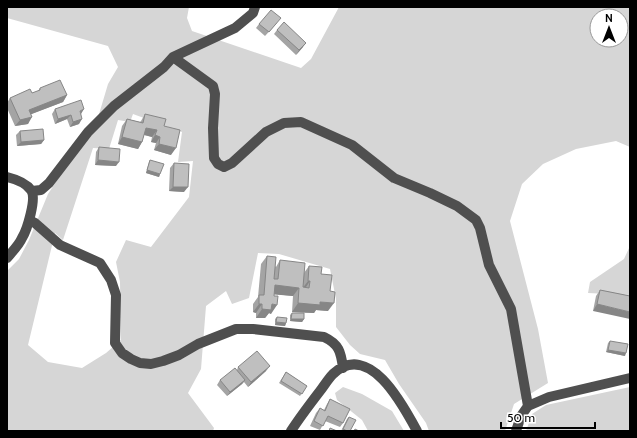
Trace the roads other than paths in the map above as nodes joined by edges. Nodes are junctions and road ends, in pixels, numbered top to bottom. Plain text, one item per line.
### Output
1 (255, 7) edge
2 (173, 57) junction
3 (7, 177) edge
4 (32, 191) junction
5 (28, 220) junction
6 (7, 258) edge
7 (343, 368) junction
8 (630, 378) edge
9 (528, 406) junction
10 (291, 431) edge
11 (417, 431) edge
12 (516, 431) edge

1 - 2 street
2 - 4 street
2 - 9 street
3 - 4 street
4 - 5 street
5 - 6 street
5 - 7 street
7 - 10 street
7 - 11 street
8 - 9 street
9 - 12 street

